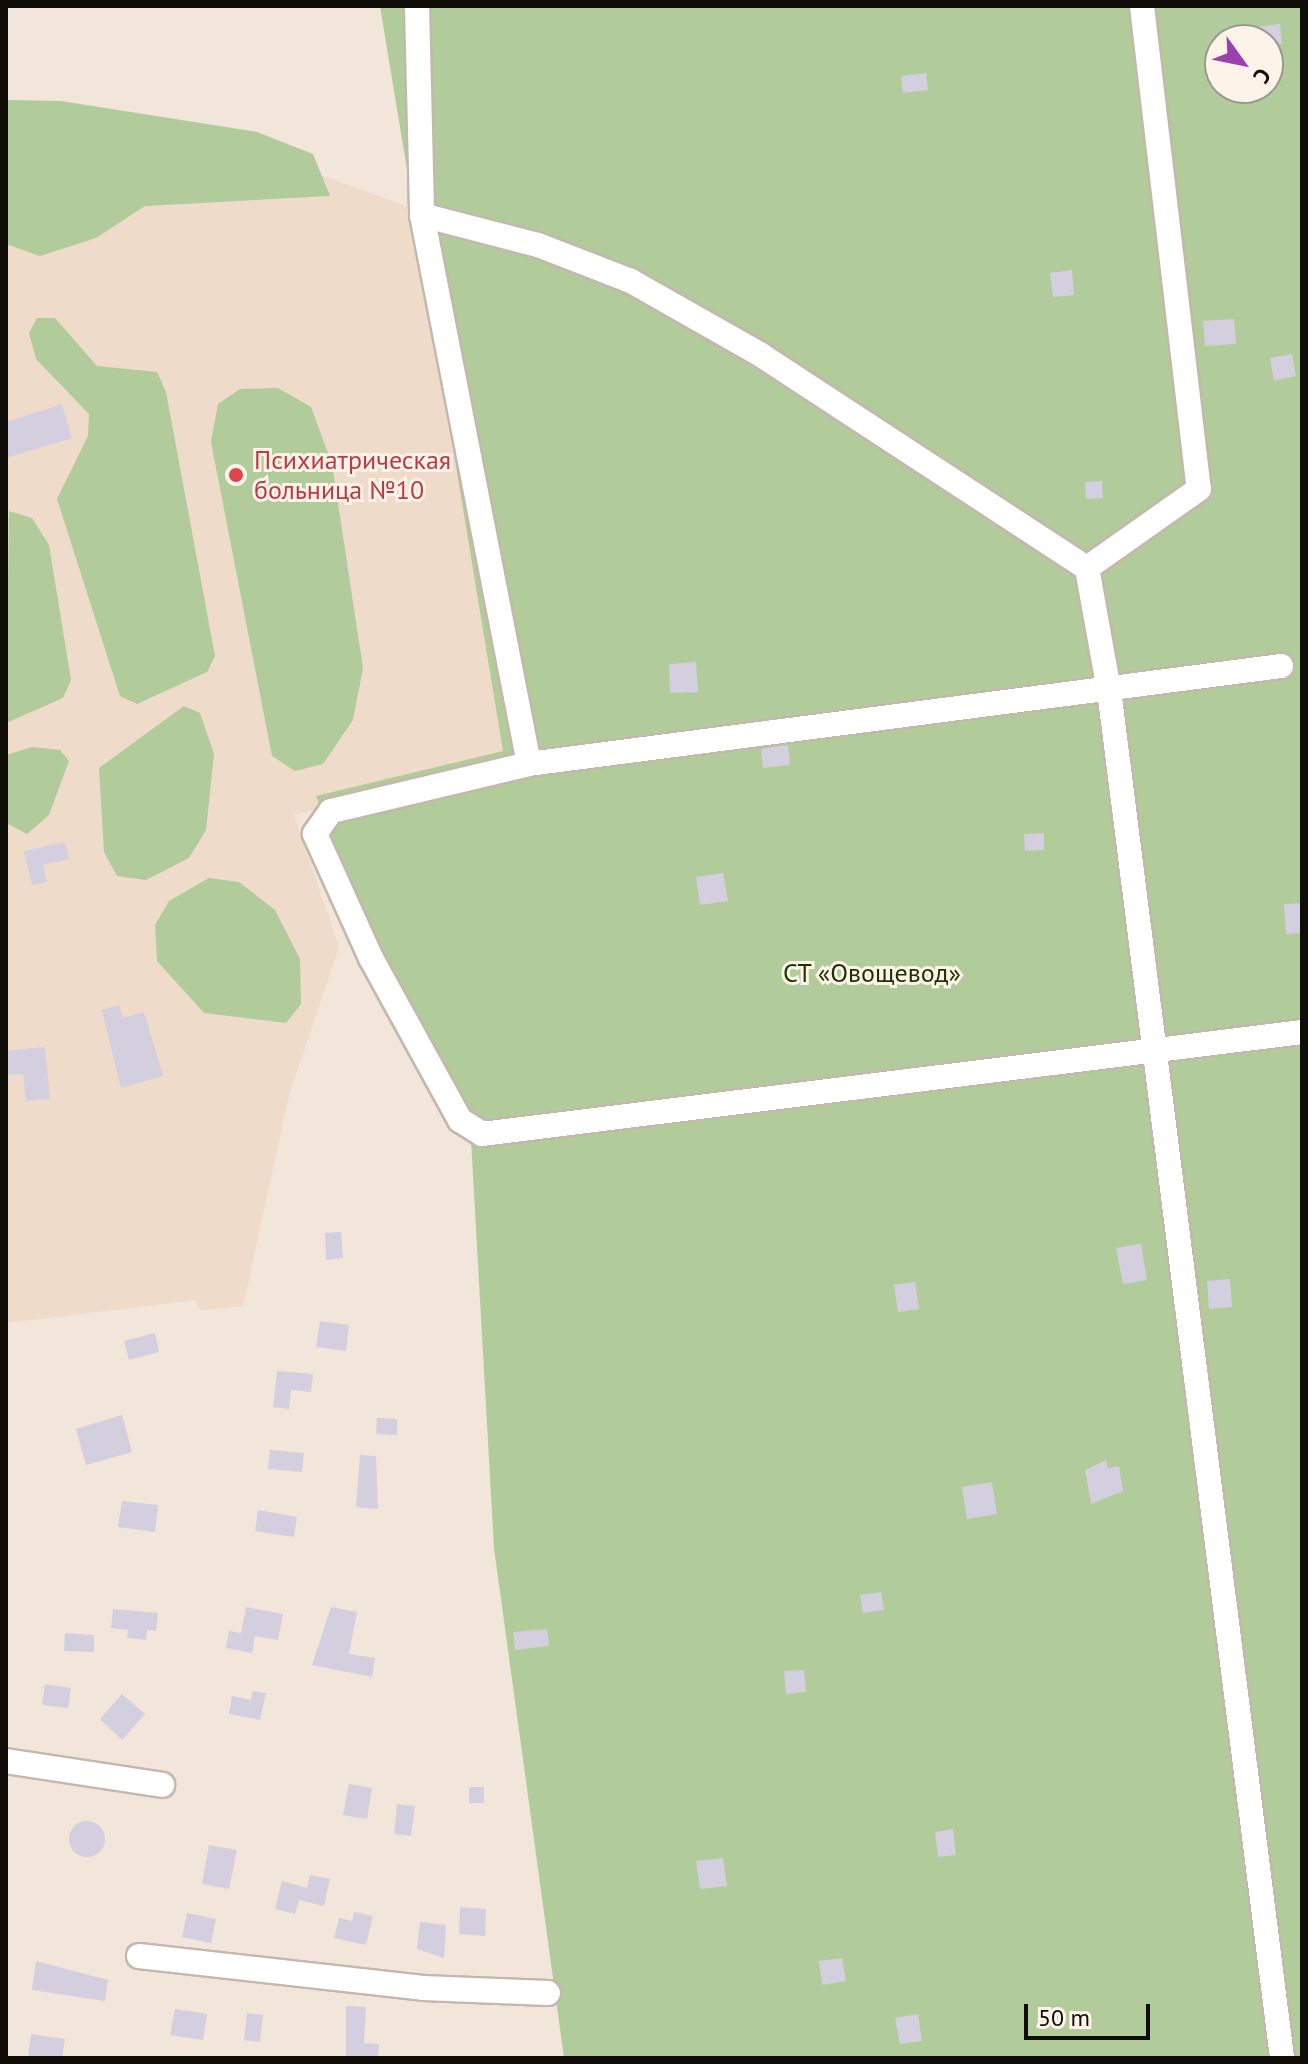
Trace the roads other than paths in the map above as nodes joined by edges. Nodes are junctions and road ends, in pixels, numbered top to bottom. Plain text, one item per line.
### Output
1 (417, 6) edge
2 (1142, 6) edge
3 (422, 215) junction
4 (1087, 568) junction
5 (1281, 666) dead end
6 (1109, 690) junction
7 (529, 764) junction
8 (1302, 1032) edge
9 (1151, 1051) junction
10 (6, 1761) edge
11 (162, 1785) dead end
12 (139, 1956) dead end
13 (548, 1993) dead end
14 (1282, 2058) edge

1 - 3 street
2 - 4 street
3 - 4 street
3 - 7 street
4 - 6 street
5 - 6 street
6 - 7 street
6 - 9 street
7 - 9 street
8 - 9 street
9 - 14 street
10 - 11 street
12 - 13 street

